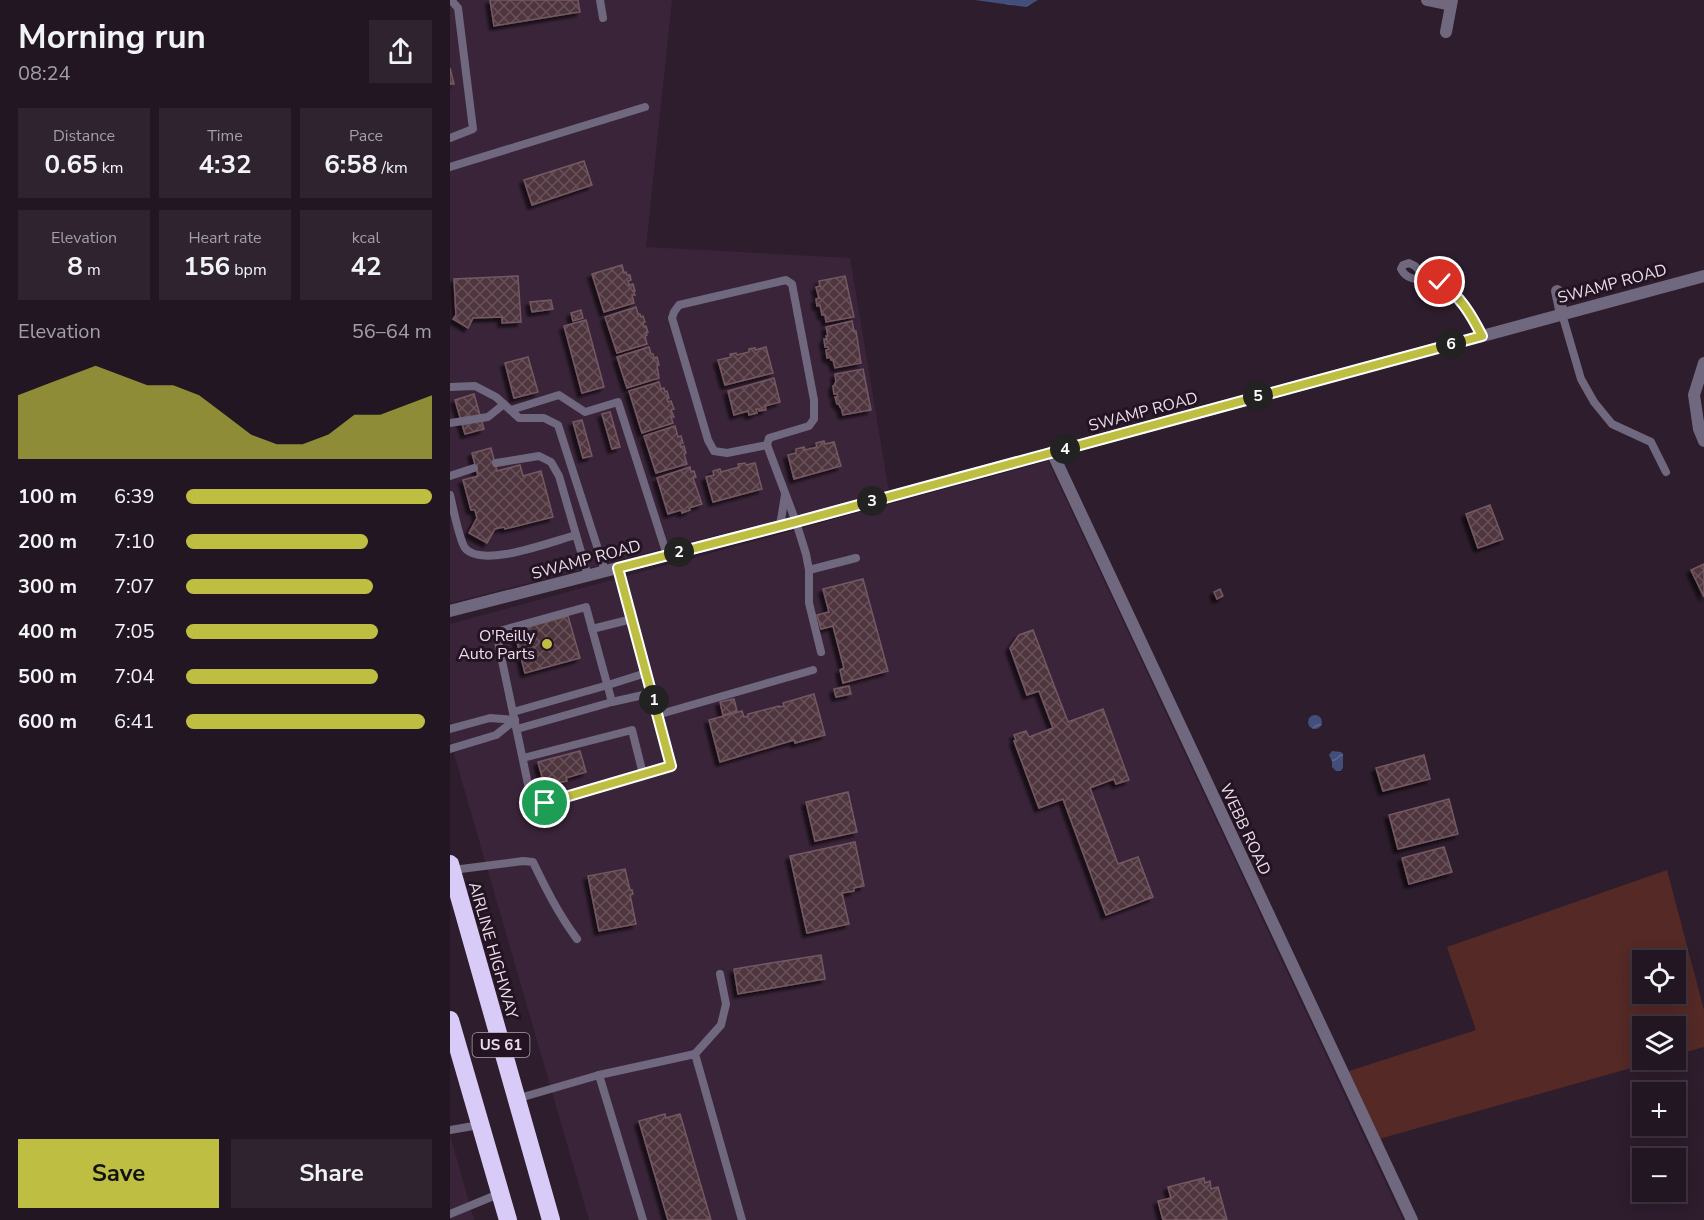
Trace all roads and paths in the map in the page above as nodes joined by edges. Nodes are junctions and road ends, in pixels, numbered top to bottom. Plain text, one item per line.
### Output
1 (600, 0) edge
2 (1427, 0) edge
3 (451, 1) edge
4 (1451, 2) edge
5 (603, 18) dead end
6 (1446, 32) dead end
7 (645, 107) dead end
8 (450, 138) edge
9 (450, 167) edge
10 (1704, 276) edge
11 (1427, 278) dead end
12 (1557, 291) dead end
13 (1562, 314) junction
14 (1482, 336) junction
15 (1704, 363) edge
16 (450, 387) edge
17 (504, 404) junction
18 (511, 410) junction
19 (450, 423) edge
20 (1704, 441) edge
21 (767, 445) junction
22 (1052, 452) junction
23 (496, 463) dead end
24 (474, 468) dead end
25 (1666, 472) dead end
26 (450, 476) edge
27 (785, 494) junction
28 (450, 495) edge
29 (796, 522) junction
30 (780, 526) junction
31 (576, 535) junction
32 (667, 555) junction
33 (856, 558) dead end
34 (618, 568) junction
35 (809, 570) junction
36 (605, 571) junction
37 (588, 576) junction
38 (450, 611) edge
39 (632, 619) junction
40 (592, 629) junction
41 (821, 652) dead end
42 (813, 670) dead end
43 (646, 672) junction
44 (608, 685) junction
45 (652, 693) junction
46 (612, 702) junction
47 (657, 715) junction
48 (515, 720) junction
49 (450, 729) edge
50 (450, 749) edge
51 (523, 758) junction
52 (643, 774) junction
53 (451, 867) edge
54 (577, 939) dead end
55 (720, 974) dead end
56 (450, 1020) edge
57 (695, 1054) junction
58 (455, 1057) edge
59 (599, 1075) junction
60 (516, 1099) junction
61 (480, 1124) junction
62 (450, 1130) edge
63 (501, 1193) junction
64 (450, 1214) edge
65 (508, 1220) edge
66 (521, 1220) edge
67 (551, 1220) edge
68 (643, 1220) edge
69 (742, 1220) edge
70 (1412, 1220) edge

1 - 5 lane
2 - 4 street
3 - 8 lane
4 - 6 street
7 - 9 lane
10 - 13 street, SWAMP ROAD
11 - 14 lane
12 - 13 street
13 - 14 street, SWAMP ROAD
13 - 25 lane
14 - 22 street, SWAMP ROAD
15 - 20 street
16 - 17 lane
17 - 18 lane
17 - 19 lane
18 - 32 lane
18 - 36 lane
21 - 21 lane
21 - 27 lane
22 - 29 street, SWAMP ROAD
22 - 70 street, WEBB ROAD
23 - 31 lane
24 - 26 lane
27 - 29 lane
27 - 30 lane
28 - 31 lane
29 - 30 street, SWAMP ROAD
29 - 35 lane
30 - 32 street, SWAMP ROAD
31 - 37 lane
32 - 34 street, SWAMP ROAD
33 - 35 lane
34 - 36 street, SWAMP ROAD
34 - 39 lane
35 - 41 lane
36 - 37 street, SWAMP ROAD
37 - 38 street, SWAMP ROAD
39 - 40 lane
39 - 43 lane
40 - 44 lane
40 - 48 lane
42 - 47 lane
43 - 44 lane
43 - 45 lane
44 - 46 lane
44 - 48 lane
45 - 46 lane
45 - 47 lane
46 - 48 lane
47 - 52 lane
48 - 49 lane
48 - 50 lane
48 - 51 lane
51 - 52 lane
51 - 52 lane
53 - 54 lane
53 - 60 highway, AIRLINE HIGHWAY / US 61
55 - 57 lane
56 - 58 highway, US 61
57 - 59 lane
57 - 69 lane
58 - 61 highway, US 61
59 - 60 lane
59 - 68 lane
60 - 67 highway, AIRLINE HIGHWAY / US 61
61 - 62 lane
61 - 63 highway, US 61
63 - 64 lane
63 - 65 highway, US 61
63 - 66 highway

